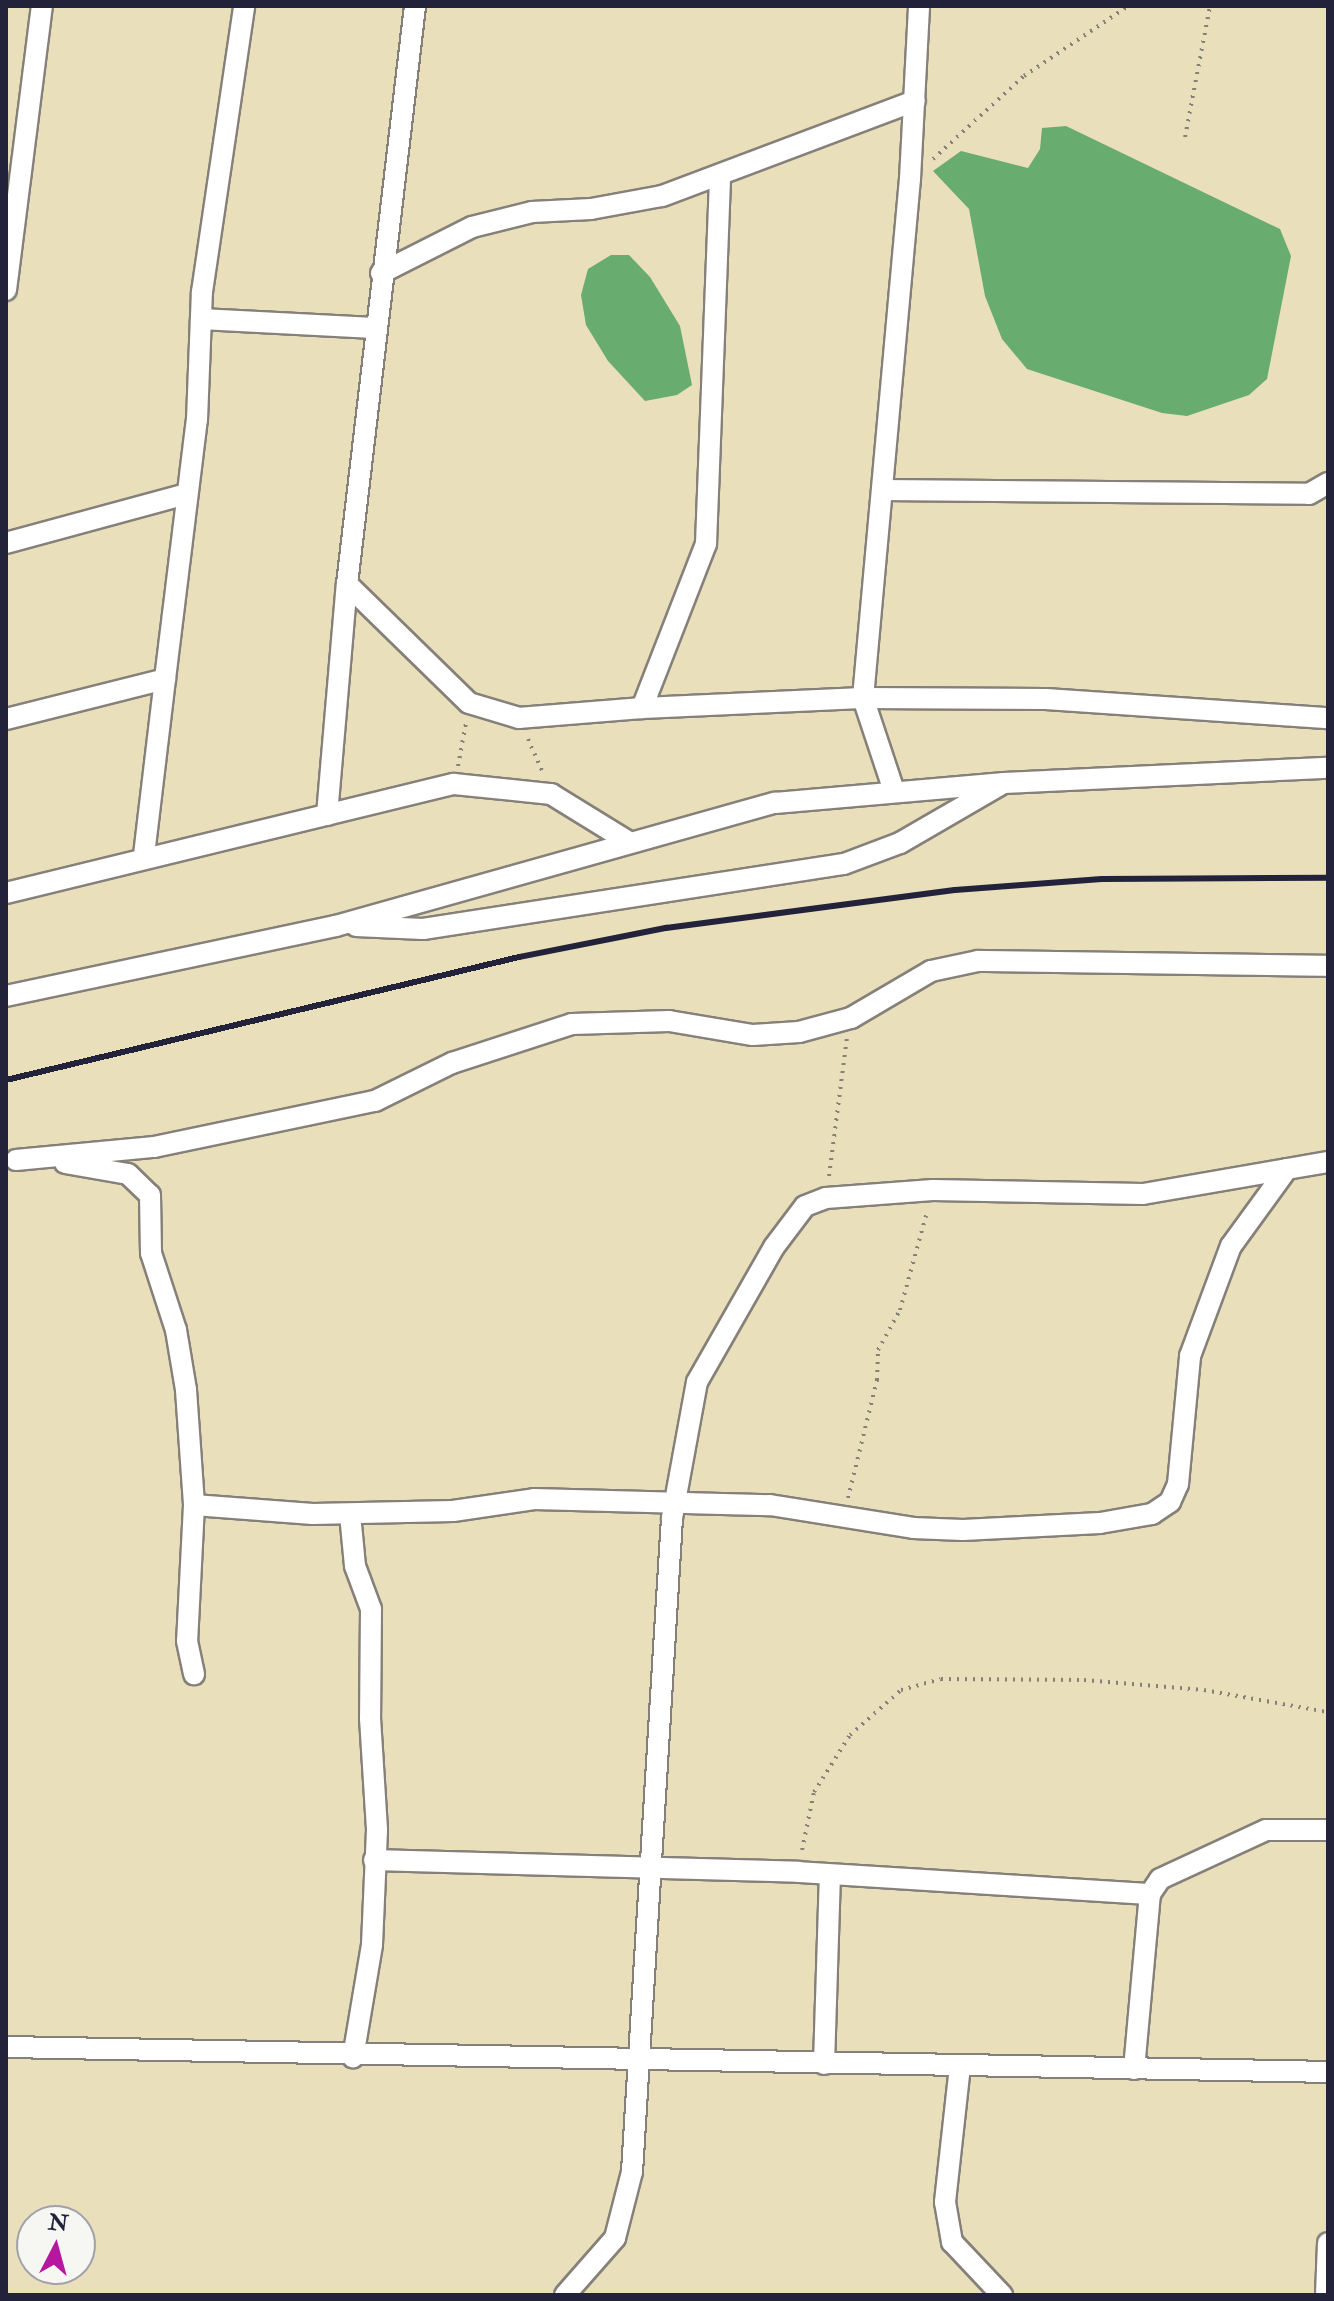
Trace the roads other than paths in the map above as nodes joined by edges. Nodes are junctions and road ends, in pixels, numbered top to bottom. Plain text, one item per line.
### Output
1 (42, 6) edge
2 (244, 6) edge
3 (415, 6) edge
4 (919, 6) edge
5 (915, 101) junction
6 (14, 133) edge
7 (720, 176) junction
8 (381, 273) junction
9 (6, 290) edge
10 (201, 319) junction
11 (374, 328) junction
12 (1328, 483) edge
13 (882, 490) junction
14 (186, 494) junction
15 (6, 543) edge
16 (347, 584) junction
17 (165, 679) junction
18 (863, 698) junction
19 (642, 708) junction
20 (1328, 718) edge
21 (6, 719) edge
22 (1328, 768) edge
23 (1004, 783) junction
24 (894, 791) junction
25 (327, 815) junction
26 (629, 842) junction
27 (144, 856) junction
28 (6, 893) edge
29 (336, 926) junction
30 (1328, 966) edge
31 (6, 996) edge
32 (11, 1160) edge
33 (1328, 1162) edge
34 (1287, 1169) junction
35 (194, 1505) junction
36 (674, 1506) junction
37 (350, 1514) junction
38 (194, 1674) dead end
39 (1328, 1830) edge
40 (374, 1860) junction
41 (653, 1866) junction
42 (830, 1876) junction
43 (1150, 1894) junction
44 (6, 2047) edge
45 (353, 2057) junction
46 (642, 2061) junction
47 (824, 2064) junction
48 (960, 2066) junction
49 (1134, 2069) junction
50 (1328, 2072) edge
51 (1328, 2243) edge
52 (1323, 2294) edge
53 (565, 2295) edge
54 (1002, 2295) edge

1 - 6 street
2 - 10 street
3 - 8 street
4 - 5 street
5 - 7 street
5 - 13 street
6 - 9 street
7 - 8 street
7 - 19 street
8 - 11 street
10 - 11 street
10 - 14 street
11 - 16 street
12 - 13 street
13 - 18 street
14 - 15 street
14 - 17 street
16 - 19 street
16 - 25 street
17 - 21 street
17 - 27 street
18 - 19 street
18 - 20 street
18 - 24 street
22 - 23 street
23 - 24 street
23 - 29 street
24 - 26 street
25 - 26 street
25 - 27 street
26 - 29 street
27 - 28 street
29 - 31 street
30 - 32 street
32 - 35 street
33 - 34 street
34 - 36 street
34 - 36 street
35 - 37 street
35 - 38 street
36 - 37 street
36 - 41 street
37 - 40 street
39 - 43 street
40 - 41 street
40 - 45 street
41 - 42 street
41 - 46 street
42 - 43 street
42 - 47 street
43 - 49 street
44 - 45 street
45 - 46 street
46 - 47 street
46 - 53 street
47 - 48 street
48 - 49 street
48 - 54 street
49 - 50 street
51 - 52 street

